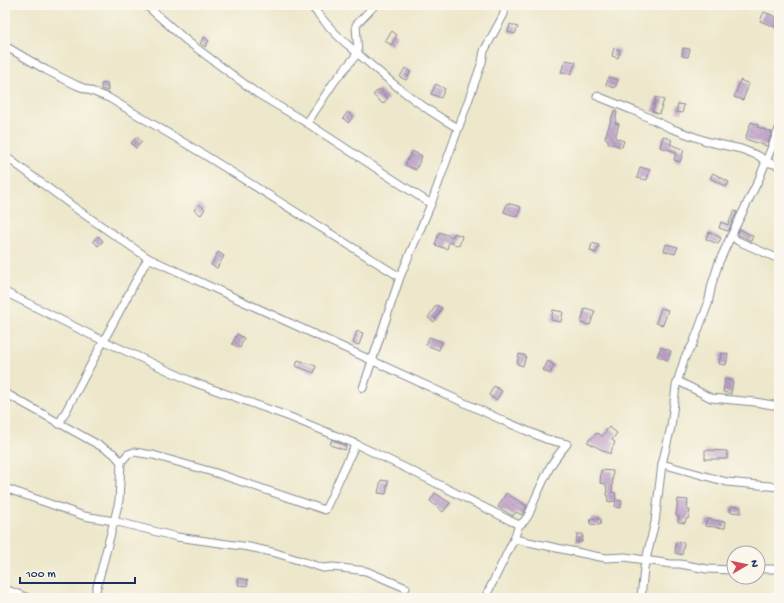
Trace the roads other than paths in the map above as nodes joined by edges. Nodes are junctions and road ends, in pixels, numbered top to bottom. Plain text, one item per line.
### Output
1 (146, 5) edge
2 (310, 5) edge
3 (375, 5) edge
4 (504, 5) edge
5 (5, 46) edge
6 (358, 53) junction
7 (597, 96) dead end
8 (308, 123) junction
9 (458, 128) junction
10 (779, 129) edge
11 (5, 156) edge
12 (766, 162) junction
13 (779, 165) edge
14 (431, 204) junction
15 (731, 236) junction
16 (148, 258) junction
17 (779, 259) edge
18 (400, 277) junction
19 (5, 292) edge
20 (104, 341) junction
21 (372, 360) junction
22 (678, 381) junction
23 (363, 388) dead end
24 (5, 393) edge
25 (779, 406) edge
26 (59, 424) junction
27 (356, 444) junction
28 (121, 462) junction
29 (662, 464) junction
30 (779, 487) edge
31 (5, 488) edge
32 (114, 521) junction
33 (519, 526) junction
34 (514, 539) junction
35 (646, 559) junction
36 (726, 569) edge
37 (766, 569) edge
38 (779, 569) edge
39 (406, 588) dead end
40 (5, 589) edge
41 (28, 598) edge
42 (94, 598) edge
43 (485, 598) edge
44 (641, 598) edge

1 - 8 street
2 - 6 street
3 - 6 street
4 - 9 street
5 - 18 street
6 - 8 street
6 - 9 street
7 - 12 street
8 - 14 street
9 - 14 street
10 - 12 street
11 - 16 street
12 - 13 street
12 - 15 street
14 - 18 street
15 - 17 street
15 - 22 street
16 - 20 street
16 - 21 street
18 - 21 street
19 - 20 street
20 - 26 street
20 - 27 street
21 - 23 street
21 - 33 street
22 - 25 street
22 - 29 street
24 - 26 street
26 - 28 street
27 - 28 street
27 - 33 street
28 - 32 street
29 - 30 street
29 - 35 street
31 - 32 street
32 - 39 street
32 - 42 street
33 - 34 street
34 - 35 street
34 - 43 street
35 - 36 street
35 - 44 street
37 - 38 street
40 - 41 street

